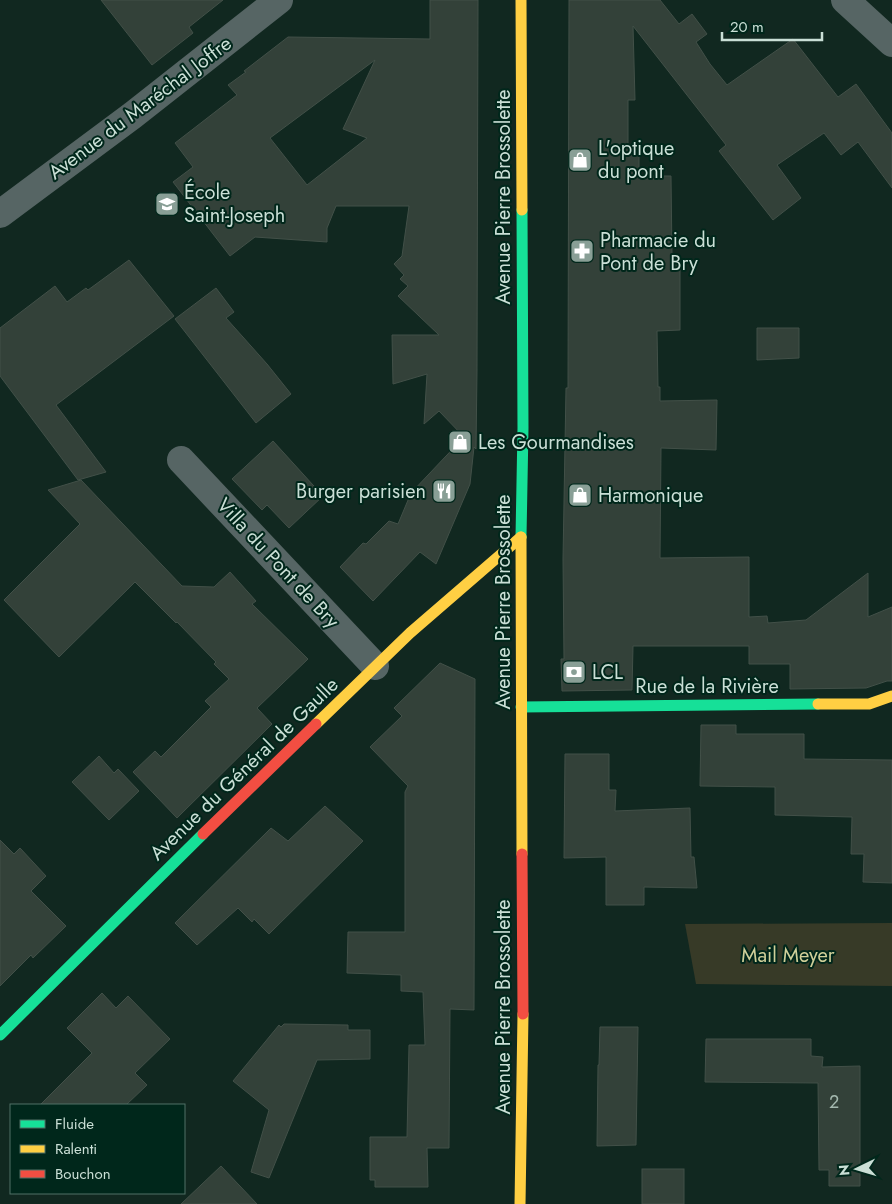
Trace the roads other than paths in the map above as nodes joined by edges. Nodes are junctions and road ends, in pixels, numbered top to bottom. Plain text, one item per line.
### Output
1 (279, 0) edge
2 (521, 0) edge
3 (845, 0) edge
4 (892, 43) edge
5 (0, 214) edge
6 (181, 460) dead end
7 (521, 537) junction
8 (375, 666) junction
9 (892, 696) edge
10 (521, 707) junction
11 (0, 1035) edge
12 (520, 1204) edge

1 - 5 street, Avenue du Maréchal Joffre
2 - 7 main road, Avenue Pierre Brossolette
3 - 4 street
6 - 8 street, Villa du Pont de Bry
7 - 8 main road, Avenue du Général de Gaulle
7 - 10 main road, Avenue Pierre Brossolette
8 - 11 main road, Avenue du Général de Gaulle
9 - 10 main road, Rue de la Rivière
10 - 12 main road, Avenue Pierre Brossolette

